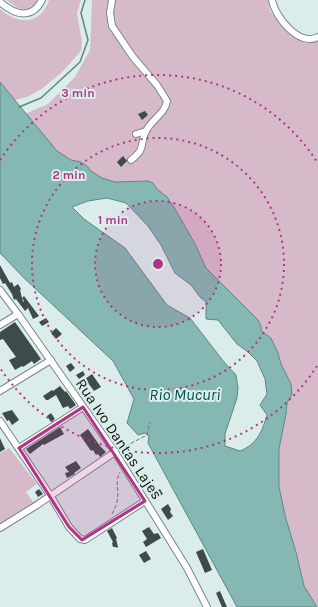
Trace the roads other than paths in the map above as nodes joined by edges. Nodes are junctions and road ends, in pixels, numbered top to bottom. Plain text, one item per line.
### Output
1 (42, 0) edge
2 (112, 0) edge
3 (272, 0) edge
4 (0, 2) edge
5 (318, 36) edge
6 (148, 118) dead end
7 (153, 122) junction
8 (146, 131) junction
9 (136, 134) dead end
10 (131, 160) dead end
11 (0, 290) edge
12 (18, 314) junction
13 (0, 325) edge
14 (51, 360) junction
15 (0, 391) edge
16 (83, 407) junction
17 (0, 421) edge
18 (18, 448) junction
19 (115, 452) junction
20 (50, 495) junction
21 (145, 501) junction
22 (0, 528) edge
23 (207, 607) edge

1 - 4 street
2 - 7 street
3 - 5 street
6 - 7 street
7 - 8 street
8 - 9 street
8 - 10 street
11 - 12 street, Rua Ivo Dantas Lajes
12 - 13 street
12 - 14 street, Rua Ivo Dantas Lajes
14 - 15 street
14 - 16 street, Rua Ivo Dantas Lajes
16 - 18 street
16 - 19 street, Rua Ivo Dantas Lajes
17 - 18 street
18 - 20 street
19 - 20 street
19 - 21 street, Rua Ivo Dantas Lajes
20 - 21 street
20 - 22 street
21 - 23 street, Rua Ivo Dantas Lajes

